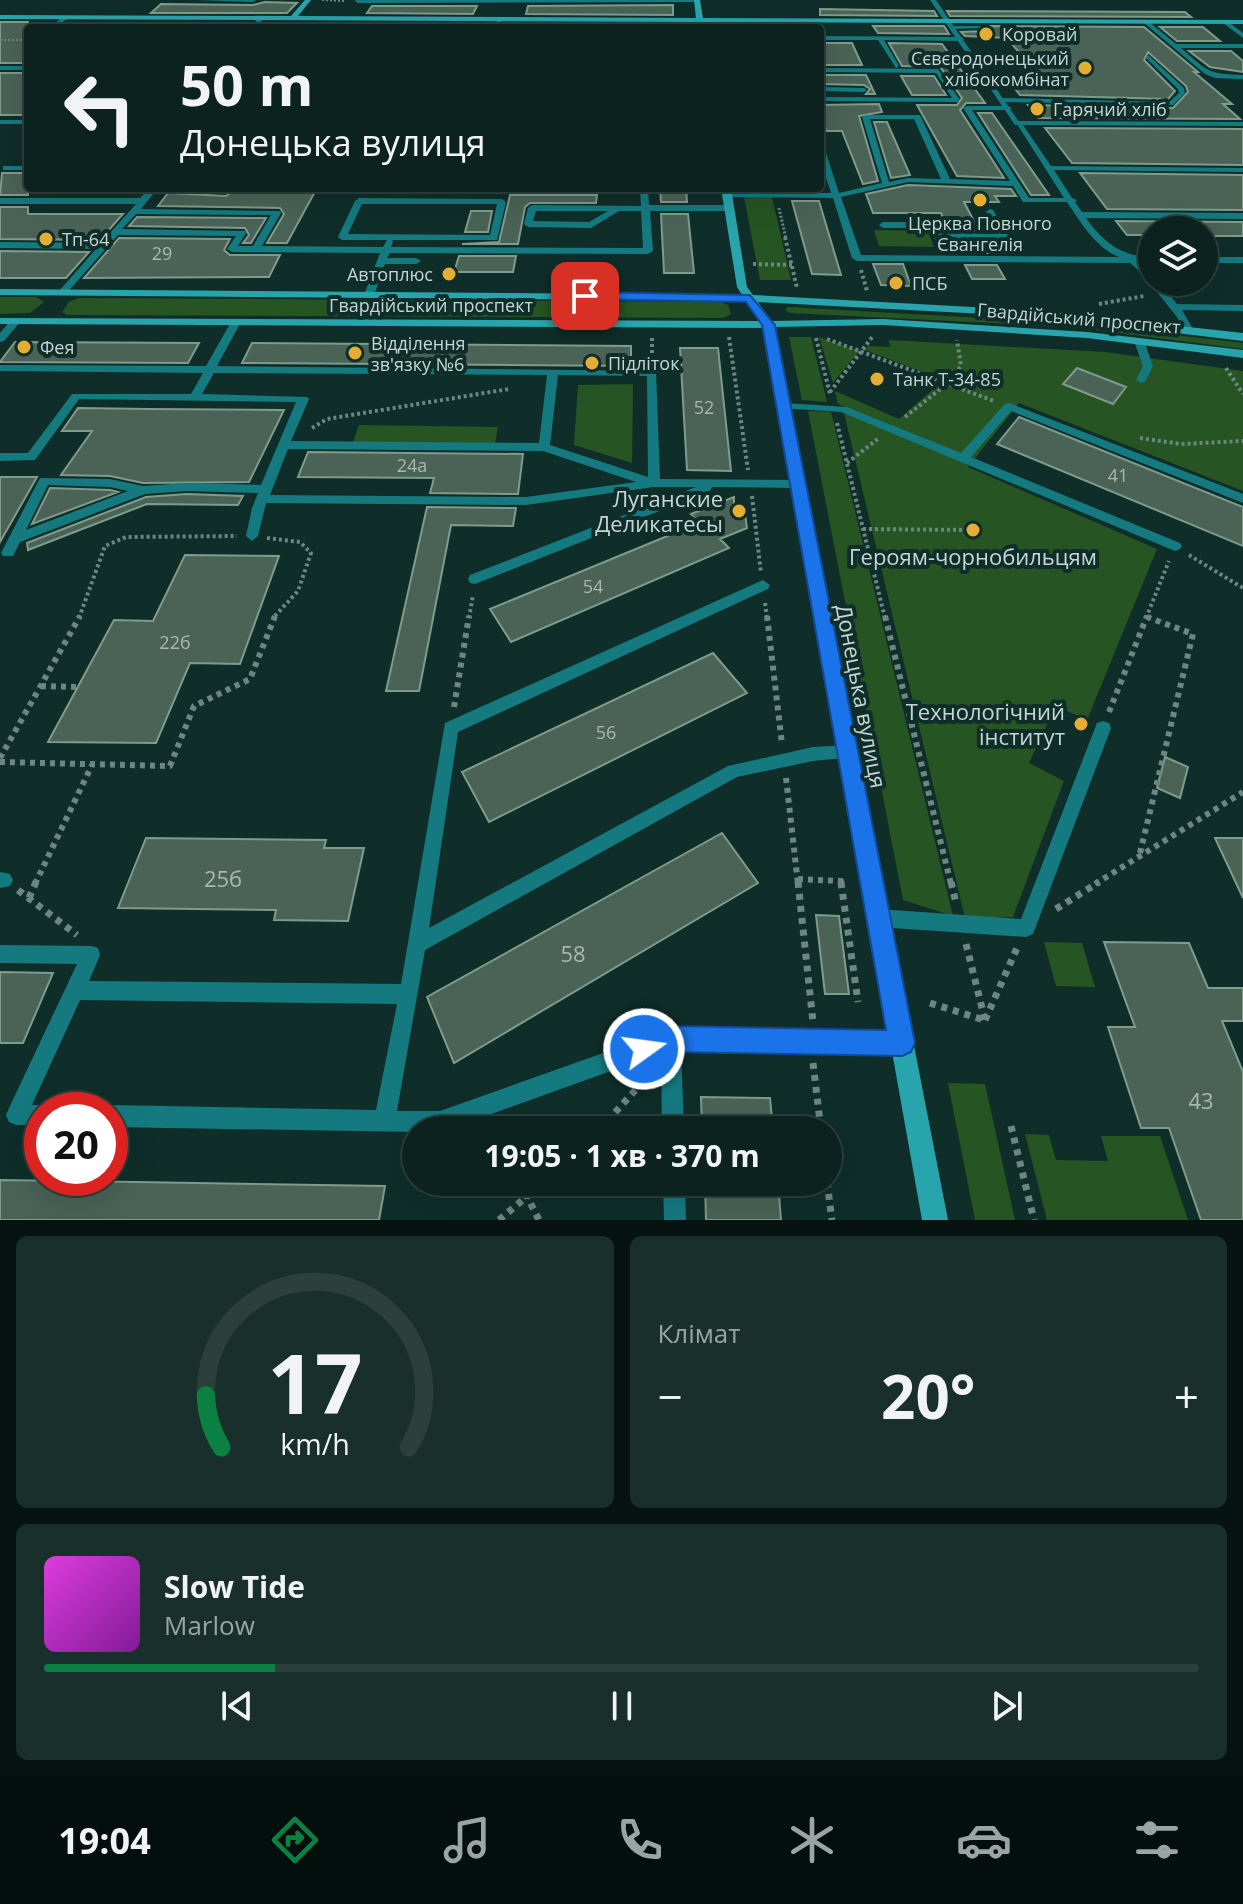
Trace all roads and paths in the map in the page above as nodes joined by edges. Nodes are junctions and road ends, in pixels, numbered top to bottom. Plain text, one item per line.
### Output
1 (199, 0) edge
2 (253, 0) edge
3 (308, 0) edge
4 (318, 0) edge
5 (357, 0) edge
6 (427, 0) edge
7 (933, 0) edge
8 (448, 1) edge
9 (533, 1) edge
10 (553, 1) edge
11 (642, 1) edge
12 (698, 1) edge
13 (245, 9) dead end
14 (0, 17) edge
15 (65, 18) junction
16 (261, 18) junction
17 (292, 19) junction
18 (439, 19) junction
19 (499, 19) junction
20 (549, 20) junction
21 (1146, 22) junction
22 (1225, 22) junction
23 (1243, 22) edge
24 (57, 24) edge
25 (256, 24) edge
26 (497, 24) edge
27 (701, 24) edge
28 (950, 24) junction
29 (984, 28) dead end
30 (1243, 36) edge
31 (824, 38) edge
32 (880, 39) junction
33 (961, 39) junction
34 (0, 40) edge
35 (24, 40) edge
36 (1174, 46) junction
37 (1243, 46) edge
38 (831, 57) dead end
39 (1148, 57) dead end
40 (896, 66) dead end
41 (824, 67) edge
42 (0, 68) edge
43 (24, 68) edge
44 (824, 68) edge
45 (1243, 77) edge
46 (824, 89) edge
47 (950, 90) junction
48 (1037, 93) dead end
49 (824, 99) edge
50 (1042, 100) junction
51 (1005, 104) junction
52 (24, 117) edge
53 (0, 122) edge
54 (17, 122) junction
55 (24, 122) edge
56 (1018, 123) junction
57 (1243, 124) edge
58 (824, 159) edge
59 (24, 167) edge
60 (6, 168) dead end
61 (1051, 168) junction
62 (1243, 170) edge
63 (946, 180) junction
64 (886, 184) junction
65 (1015, 184) junction
66 (150, 192) edge
67 (645, 192) edge
68 (727, 192) edge
69 (776, 195) junction
70 (836, 196) junction
71 (1073, 200) junction
72 (0, 201) edge
73 (142, 201) junction
74 (729, 208) junction
75 (617, 209) junction
76 (647, 209) junction
77 (134, 211) junction
78 (990, 212) dead end
79 (1082, 215) junction
80 (1243, 216) edge
81 (883, 225) dead end
82 (114, 232) junction
83 (938, 236) junction
84 (391, 238) junction
85 (0, 245) edge
86 (103, 246) junction
87 (256, 249) junction
88 (386, 250) junction
89 (948, 258) junction
90 (1132, 259) junction
91 (1138, 259) edge
92 (1218, 260) edge
93 (1243, 260) edge
94 (382, 261) junction
95 (416, 261) dead end
96 (738, 264) junction
97 (792, 265) junction
98 (1138, 265) edge
99 (797, 289) dead end
100 (0, 292) edge
101 (369, 295) junction
102 (1138, 296) edge
103 (1166, 296) edge
104 (750, 298) junction
105 (50, 307) junction
106 (1088, 307) dead end
107 (1175, 307) junction
108 (1243, 308) edge
109 (0, 321) edge
110 (16, 321) junction
111 (236, 322) junction
112 (768, 325) junction
113 (1188, 329) junction
114 (652, 336) dead end
115 (873, 336) dead end
116 (729, 337) dead end
117 (1243, 337) edge
118 (0, 339) edge
119 (957, 339) dead end
120 (1139, 341) junction
121 (862, 351) junction
122 (1243, 354) edge
123 (1219, 359) dead end
124 (0, 368) edge
125 (210, 370) junction
126 (553, 372) junction
127 (652, 373) junction
128 (1141, 380) dead end
129 (948, 383) junction
130 (514, 388) dead end
131 (830, 393) junction
132 (1243, 394) edge
133 (195, 397) junction
134 (784, 406) junction
135 (1009, 406) junction
136 (833, 408) junction
137 (892, 428) junction
138 (1127, 436) dead end
139 (1243, 441) edge
140 (284, 445) junction
141 (544, 447) junction
142 (0, 457) edge
143 (31, 457) junction
144 (964, 458) junction
145 (847, 463) junction
146 (44, 481) junction
147 (654, 483) junction
148 (750, 484) junction
149 (798, 484) junction
150 (713, 485) junction
151 (143, 490) junction
152 (263, 494) junction
153 (1243, 499) edge
154 (863, 529) junction
155 (973, 530) dead end
156 (252, 536) junction
157 (16, 539) junction
158 (1175, 546) junction
159 (8, 553) dead end
160 (475, 579) joint
161 (763, 585) junction
162 (1243, 588) edge
163 (1147, 617) junction
164 (41, 686) junction
165 (76, 687) dead end
166 (451, 728) junction
167 (1103, 728) joint
168 (848, 752) junction
169 (0, 760) edge
170 (784, 760) junction
171 (92, 765) junction
172 (1243, 792) edge
173 (1139, 855) junction
174 (798, 879) junction
175 (2, 880) edge
176 (29, 898) junction
177 (878, 918) junction
178 (961, 924) junction
179 (1026, 928) junction
180 (417, 944) junction
181 (0, 954) edge
182 (91, 955) junction
183 (76, 990) junction
184 (409, 994) junction
185 (858, 1002) dead end
186 (930, 1003) dead end
187 (985, 1020) junction
188 (671, 1039) junction
189 (810, 1041) junction
190 (902, 1043) junction
191 (27, 1092) edge
192 (24, 1098) edge
193 (24, 1115) edge
194 (128, 1116) edge
195 (613, 1116) edge
196 (673, 1116) edge
197 (819, 1116) edge
198 (385, 1119) junction
199 (1011, 1126) dead end
200 (674, 1196) edge
201 (829, 1196) edge
202 (528, 1197) joint
203 (499, 1220) edge
204 (539, 1220) edge
205 (675, 1220) edge
206 (832, 1220) edge
207 (935, 1220) edge
208 (1034, 1220) edge

1 - 2 lane
2 - 13 lane
3 - 17 street
4 - 5 path
5 - 6 lane
6 - 8 lane
7 - 28 street
8 - 9 lane
8 - 18 lane
9 - 10 lane
10 - 11 lane
10 - 20 lane
11 - 12 lane
12 - 27 street
14 - 15 street
15 - 16 street
15 - 24 lane
16 - 17 street
16 - 25 lane
17 - 18 street
18 - 19 street
19 - 20 street
19 - 26 lane
20 - 27 street
21 - 22 street
21 - 28 street
21 - 36 lane
22 - 23 street
22 - 30 lane
27 - 28 street
28 - 29 lane
28 - 33 street
31 - 32 lane
32 - 33 lane
32 - 40 lane
33 - 51 street
34 - 35 path
36 - 37 lane
36 - 45 lane
38 - 41 lane
39 - 50 lane
42 - 43 lane
44 - 47 lane
46 - 47 lane
47 - 49 lane
48 - 50 lane
50 - 51 lane
51 - 56 street
51 - 65 lane
52 - 54 lane
53 - 54 lane
54 - 55 lane
56 - 57 lane
56 - 61 lane
58 - 70 lane
59 - 60 lane
61 - 62 lane
61 - 71 lane
63 - 64 lane
63 - 64 lane
63 - 65 lane
64 - 70 lane
65 - 71 lane
66 - 73 lane
67 - 76 lane
68 - 69 lane
68 - 74 street, Донецька вулиця
69 - 70 lane
69 - 97 path
70 - 89 lane
71 - 79 lane
72 - 73 lane
73 - 77 lane
74 - 76 lane
74 - 96 street, Донецька вулиця
75 - 75 lane
75 - 76 lane
76 - 88 lane
77 - 82 lane
77 - 87 lane
78 - 83 lane
79 - 80 lane
79 - 90 lane
81 - 83 lane
82 - 86 lane
82 - 87 lane
83 - 89 lane
84 - 84 lane
84 - 88 lane
85 - 86 lane
86 - 105 lane
87 - 88 lane
88 - 94 lane
89 - 90 lane
90 - 91 lane
90 - 98 lane
92 - 93 lane
94 - 95 lane
94 - 101 lane
96 - 97 path
96 - 104 street, Донецька вулиця
97 - 99 path
100 - 105 street, Гвардійський проспект
101 - 104 street, Гвардійський проспект
101 - 105 street, Гвардійський проспект
102 - 106 path
103 - 107 lane
104 - 112 street, Донецька вулиця
104 - 113 street, Гвардійський проспект
105 - 110 street, Гвардійський проспект
105 - 111 street, Гвардійський проспект
107 - 108 lane
107 - 113 lane
109 - 110 street, Гвардійський проспект
110 - 118 lane
111 - 112 street, Гвардійський проспект
111 - 125 lane
112 - 120 street, Гвардійський проспект
112 - 134 street, Донецька вулиця
113 - 117 street, Гвардійський проспект
114 - 127 path
115 - 121 path
116 - 148 path
119 - 129 path
120 - 122 street, Гвардійський проспект
120 - 128 lane
121 - 129 path
121 - 131 path
121 - 131 path
123 - 132 path
124 - 125 lane
125 - 126 lane
125 - 133 lane
126 - 127 lane
126 - 141 lane
127 - 147 lane
129 - 135 path
129 - 137 path
130 - 140 path
131 - 136 path
133 - 140 lane
133 - 143 lane
134 - 136 lane
134 - 149 street, Донецька вулиця
135 - 144 lane
135 - 153 lane
136 - 137 lane
136 - 145 path
137 - 144 lane
137 - 145 path
138 - 139 path
140 - 141 lane
140 - 152 lane
141 - 147 lane
142 - 143 lane
143 - 146 lane
144 - 158 lane
145 - 154 path
146 - 151 lane
146 - 157 lane
147 - 150 lane
147 - 152 lane
148 - 149 lane
148 - 150 lane
148 - 161 path
149 - 168 street, Донецька вулиця
150 - 160 lane
151 - 152 lane
151 - 157 lane
152 - 156 lane
154 - 155 path
154 - 178 path
156 - 164 path
156 - 171 path
157 - 159 lane
158 - 162 path
158 - 163 path
160 - 166 path
161 - 166 lane
161 - 170 path
163 - 167 path
163 - 173 path
164 - 165 path
164 - 169 path
166 - 180 lane
167 - 179 lane
168 - 170 lane
168 - 177 street, Донецька вулиця
169 - 171 path
170 - 174 path
170 - 180 lane
171 - 176 path
172 - 173 path
173 - 179 path
174 - 185 path
174 - 189 path
175 - 176 path
176 - 182 path
177 - 178 lane
177 - 190 street, Донецька вулиця
178 - 179 lane
178 - 187 path
179 - 187 path
180 - 184 lane
181 - 182 lane
182 - 183 lane
183 - 184 lane
183 - 191 lane
184 - 198 lane
186 - 187 path
188 - 189 lane
188 - 195 path
188 - 196 lane
188 - 198 lane
189 - 190 lane
189 - 197 path
190 - 207 street, Донецька вулиця
192 - 193 lane
194 - 198 lane
199 - 208 path
200 - 205 lane
201 - 206 path
202 - 203 path
202 - 204 path

